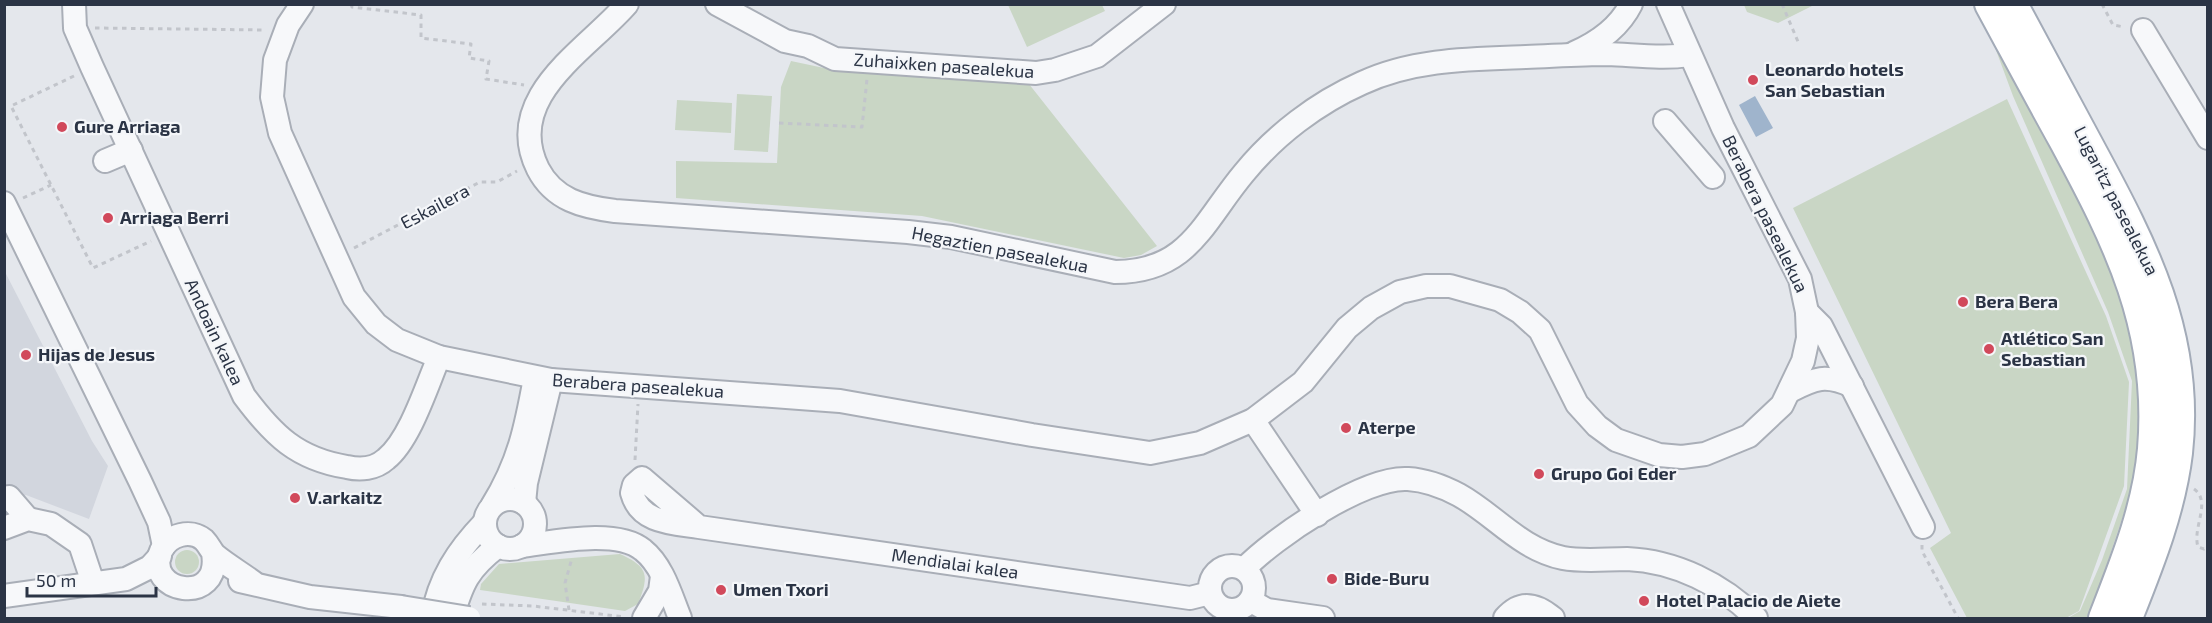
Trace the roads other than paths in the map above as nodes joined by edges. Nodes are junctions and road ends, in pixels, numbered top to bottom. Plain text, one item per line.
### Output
1 (74, 4) edge
2 (303, 4) edge
3 (627, 4) edge
4 (717, 4) edge
5 (1164, 4) edge
6 (1668, 4) edge
7 (1989, 4) edge
8 (2013, 4) edge
9 (1628, 11) edge
10 (2143, 30) road end
11 (1640, 55) junction
12 (1689, 55) junction
13 (1567, 56) junction
14 (1665, 121) dead end
15 (1723, 128) junction
16 (2208, 138) edge
17 (131, 150) junction
18 (1692, 150) junction
19 (105, 161) dead end
20 (1713, 177) dead end
21 (5, 205) edge
22 (1807, 312) junction
23 (439, 357) junction
24 (543, 379) junction
25 (1852, 386) junction
26 (1790, 391) junction
27 (1253, 420) junction
28 (642, 478) road end
29 (140, 481) junction
30 (4, 498) edge
31 (529, 511) junction
32 (488, 514) junction
33 (1317, 514) junction
34 (28, 519) junction
35 (1923, 527) road end
36 (4, 528) edge
37 (194, 535) junction
38 (570, 545) junction
39 (498, 546) junction
40 (522, 546) junction
41 (162, 551) junction
42 (213, 553) junction
43 (1244, 569) junction
44 (662, 576) junction
45 (117, 581) junction
46 (253, 582) junction
47 (93, 583) junction
48 (169, 583) junction
49 (205, 583) junction
50 (1210, 594) junction
51 (4, 596) edge
52 (1251, 601) junction
53 (473, 611) edge
54 (432, 618) edge
55 (452, 618) edge
56 (644, 618) edge
57 (680, 618) edge
58 (1323, 618) edge
59 (1505, 618) edge
60 (1553, 618) edge
61 (1756, 618) edge
62 (2103, 618) edge
63 (2128, 618) edge

1 - 17 street, Andoain kalea
2 - 23 street, Berabera pasealekua
3 - 13 street, Hegaztien pasealekua
4 - 5 street, Zuhaixken pasealekua
6 - 12 street, Berabera pasealekua
7 - 62 main road, Lugaritz pasealekua
8 - 63 main road, Lugaritz pasealekua
9 - 11 street
9 - 13 street, Hegaztien pasealekua
10 - 16 street
11 - 12 street, Hegaztien pasealekua
11 - 13 street, Hegaztien pasealekua
12 - 15 street, Berabera pasealekua
14 - 18 street
15 - 18 street
15 - 22 street, Berabera pasealekua
17 - 19 street
17 - 23 street, Andoain kalea
18 - 20 street
21 - 29 street
22 - 25 street
22 - 26 street, Berabera pasealekua
23 - 24 street, Berabera pasealekua
24 - 27 street, Berabera pasealekua
24 - 31 street
24 - 32 street
25 - 26 street
25 - 35 street
26 - 27 street, Berabera pasealekua
27 - 33 street
28 - 50 street, Mendialai kalea
29 - 37 street
29 - 41 street
30 - 34 street
31 - 32 street
31 - 38 street
31 - 40 street
32 - 39 street
32 - 54 street
33 - 43 street
33 - 61 street
34 - 36 street
34 - 47 street
37 - 41 street
37 - 42 street
38 - 40 street
38 - 44 street
39 - 40 street
39 - 55 street
41 - 45 street
41 - 48 street
42 - 46 street
42 - 49 street
43 - 50 street
43 - 52 street
44 - 56 street
44 - 57 street
45 - 47 street
45 - 48 street
46 - 49 street
46 - 53 street, bridge
47 - 51 street
48 - 49 street
50 - 52 street
52 - 58 street
59 - 60 street

